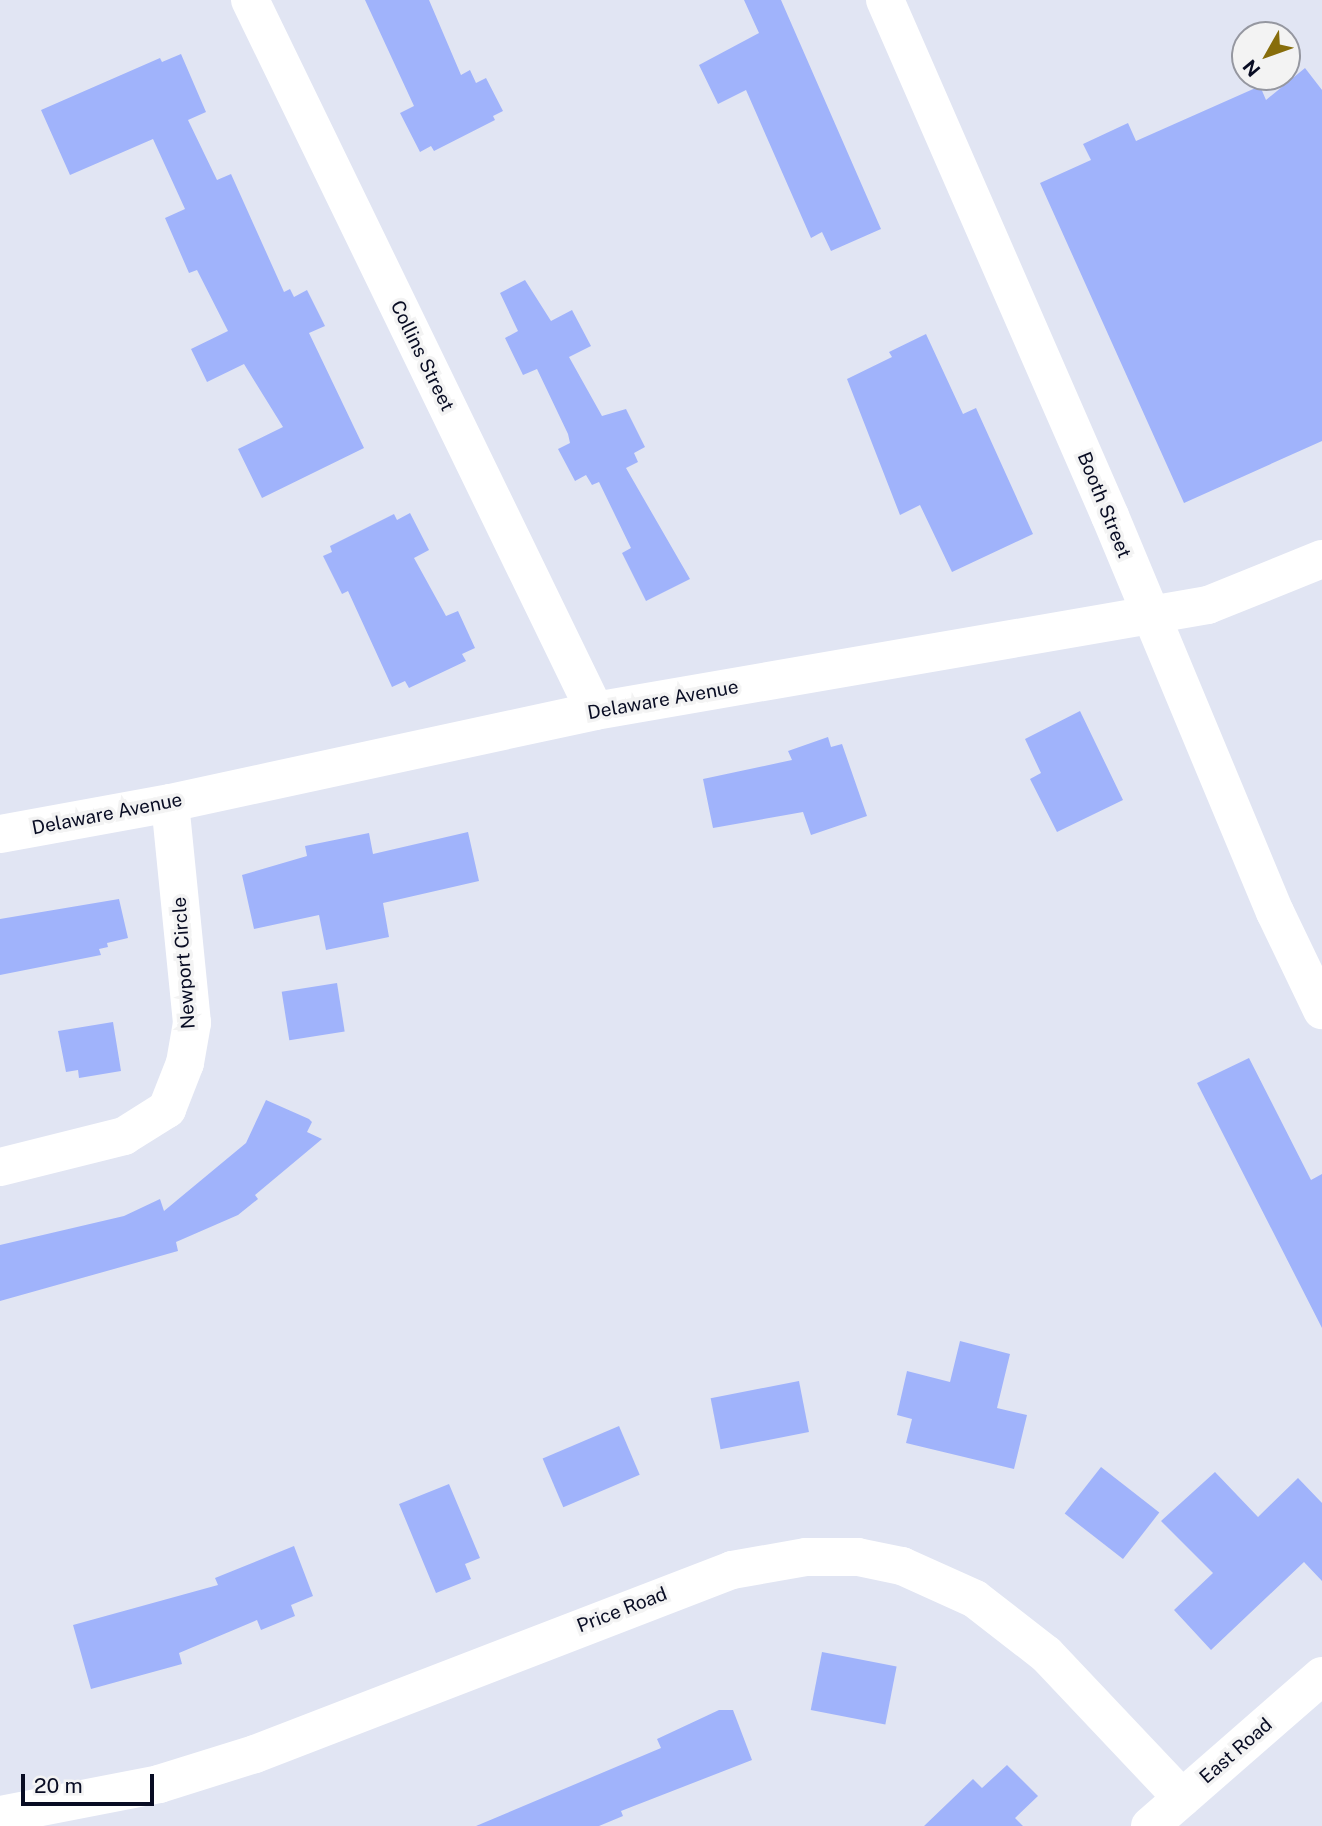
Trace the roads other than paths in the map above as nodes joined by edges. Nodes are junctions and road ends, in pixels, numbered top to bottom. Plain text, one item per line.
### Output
1 (250, 0) edge
2 (885, 0) edge
3 (1322, 559) edge
4 (1148, 615) junction
5 (595, 711) junction
6 (170, 803) junction
7 (0, 834) edge
8 (1322, 1010) edge
9 (0, 1167) edge
10 (1322, 1676) edge
11 (1182, 1798) junction
12 (0, 1815) edge
13 (1150, 1826) edge

1 - 5 street, Collins Street
2 - 4 street, Booth Street
3 - 4 street, Delaware Avenue
4 - 5 street, Delaware Avenue
4 - 8 street, Booth Street
5 - 6 street, Delaware Avenue
6 - 7 street, Delaware Avenue
6 - 9 street, Newport Circle
10 - 11 street, East Road
11 - 12 street, Price Road
11 - 13 street, East Road

